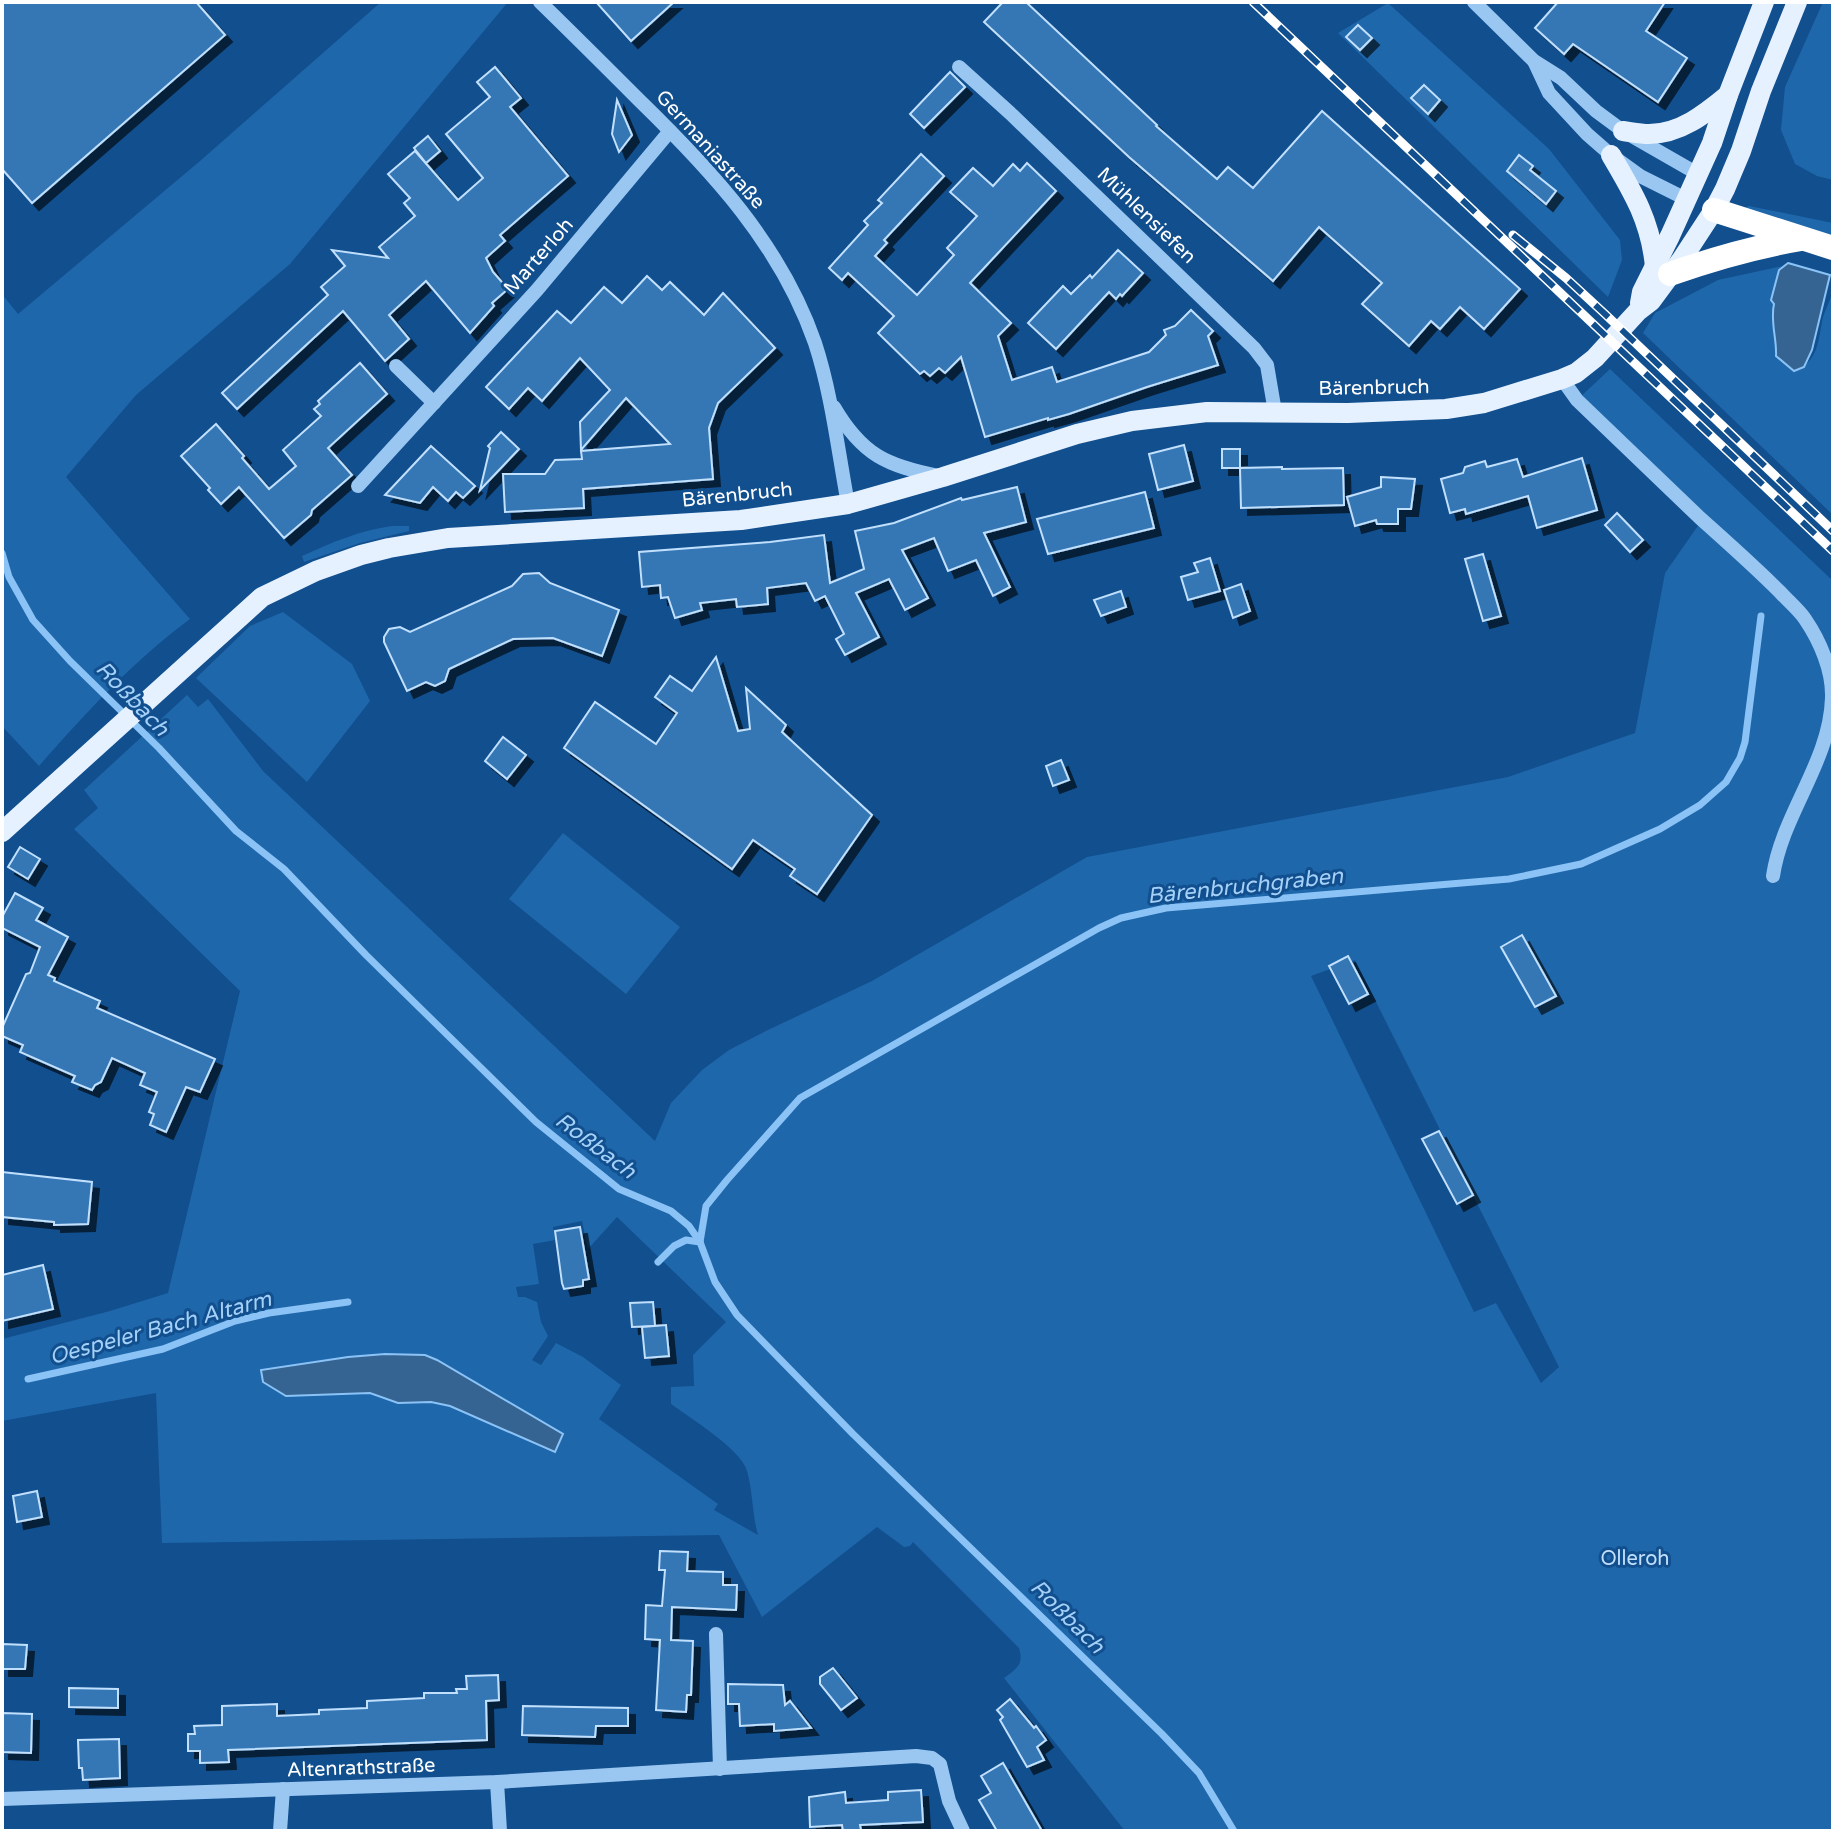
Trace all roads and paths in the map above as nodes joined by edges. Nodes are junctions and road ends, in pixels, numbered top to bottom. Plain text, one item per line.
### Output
1 (540, 2) edge
2 (1474, 2) edge
3 (1764, 2) edge
4 (1797, 2) edge
5 (1534, 61) junction
6 (959, 67) dead end
7 (1728, 95) junction
8 (670, 131) junction
9 (1623, 131) junction
10 (1611, 155) junction
11 (1698, 174) junction
12 (1686, 199) junction
13 (1714, 210) junction
14 (1801, 239) junction
15 (1833, 248) edge
16 (1662, 270) junction
17 (396, 366) dead end
18 (1562, 379) junction
19 (828, 396) junction
20 (434, 403) junction
21 (1275, 412) junction
22 (943, 477) junction
23 (358, 486) dead end
24 (848, 504) junction
25 (2, 832) edge
26 (1773, 876) dead end
27 (716, 1634) dead end
28 (720, 1769) junction
29 (497, 1782) junction
30 (283, 1789) junction
31 (2, 1799) edge
32 (280, 1831) edge
33 (500, 1831) edge
34 (963, 1831) edge

1 - 8 street, Germaniastraße
2 - 5 street
3 - 7 main road, Bärenbruch
4 - 13 main road, Bärenbruch
5 - 9 street
5 - 10 street
6 - 21 street, Mühlensiefen
7 - 9 main road
7 - 11 main road, Bärenbruch
8 - 19 street, Germaniastraße
8 - 20 street, Marterloh
9 - 11 street
10 - 12 street
10 - 16 main road
11 - 12 main road, Bärenbruch
11 - 13 main road
12 - 13 main road
12 - 16 main road, Bärenbruch
13 - 14 highway
13 - 16 main road, Bärenbruch
14 - 15 highway
14 - 16 highway
16 - 18 main road, Bärenbruch
17 - 20 street
18 - 21 main road, Bärenbruch
18 - 26 street
19 - 22 street, Germaniastraße
19 - 24 street, Germaniastraße
20 - 23 street, Marterloh
21 - 22 main road, Bärenbruch
22 - 24 main road, Bärenbruch
24 - 25 main road, Bärenbruch
27 - 28 street
28 - 29 street, Altenrathstraße
28 - 34 street, Altenrathstraße
29 - 30 street, Altenrathstraße
29 - 33 street
30 - 31 street, Altenrathstraße
30 - 32 street

